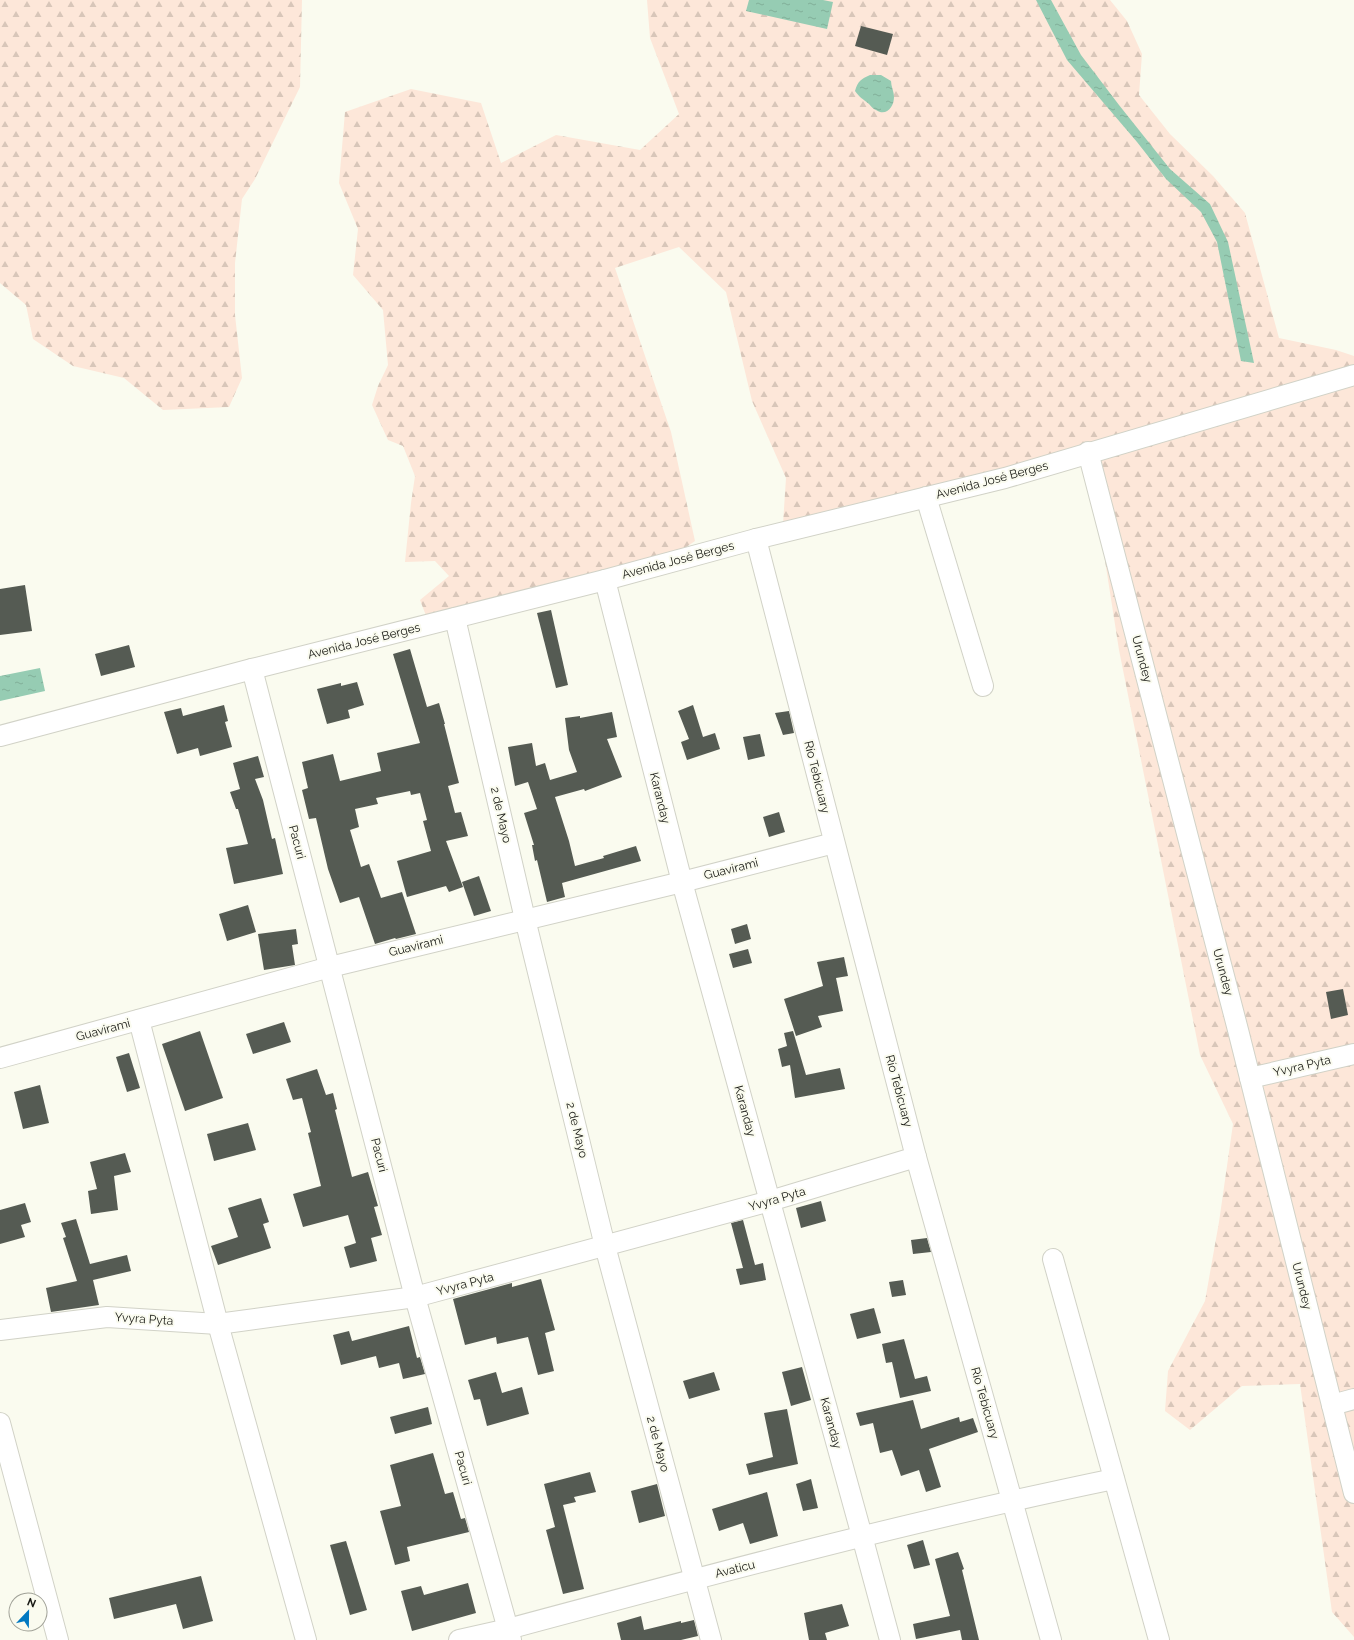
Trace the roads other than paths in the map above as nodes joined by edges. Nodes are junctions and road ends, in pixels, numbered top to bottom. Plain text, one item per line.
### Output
1 (1354, 375) edge
2 (1088, 452) junction
3 (926, 497) junction
4 (756, 539) junction
5 (605, 580) junction
6 (455, 618) junction
7 (252, 669) junction
8 (983, 686) dead end
9 (0, 736) edge
10 (834, 843) junction
11 (682, 882) junction
12 (525, 919) junction
13 (330, 967) junction
14 (139, 1020) junction
15 (1354, 1054) edge
16 (0, 1058) edge
17 (1250, 1078) junction
18 (916, 1157) junction
19 (770, 1201) junction
20 (605, 1246) junction
21 (1053, 1259) dead end
22 (416, 1297) junction
23 (218, 1324) junction
24 (0, 1330) edge
25 (1354, 1399) edge
26 (1332, 1404) junction
27 (0, 1423) edge
28 (1114, 1479) junction
29 (1354, 1493) edge
30 (1012, 1500) junction
31 (862, 1536) junction
32 (695, 1579) junction
33 (510, 1634) edge
34 (58, 1640) edge
35 (306, 1640) edge
36 (459, 1640) edge
37 (711, 1640) edge
38 (890, 1640) edge
39 (1051, 1640) edge
40 (1159, 1640) edge

1 - 2 street, Avenida José Berges
2 - 3 street, Avenida José Berges
2 - 17 street, Urundey
3 - 4 street, Avenida José Berges
3 - 8 street
4 - 5 street, Avenida José Berges
4 - 10 street, Río Tebicuary
5 - 6 street, Avenida José Berges
5 - 11 street, Karanday
6 - 7 street, Avenida José Berges
6 - 12 street, 2 de Mayo
7 - 9 street, Avenida José Berges
7 - 13 street, Pacuri
10 - 11 street, Guavirami
10 - 18 street, Río Tebicuary
11 - 12 street, Guavirami
11 - 19 street, Karanday
12 - 13 street, Guavirami
12 - 20 street, 2 de Mayo
13 - 14 street, Guavirami
13 - 22 street, Pacuri
14 - 16 street, Guavirami
14 - 23 street
15 - 17 street, Yvyra Pyta
17 - 26 street, Urundey
18 - 19 street, Yvyra Pyta
18 - 30 street, Río Tebicuary
19 - 20 street, Yvyra Pyta
19 - 31 street, Karanday
20 - 22 street, Yvyra Pyta
20 - 32 street, 2 de Mayo
21 - 28 street
22 - 23 street, Yvyra Pyta
22 - 33 street, Pacuri
23 - 24 street, Yvyra Pyta
23 - 35 street
25 - 26 street
26 - 29 street, Urundey
27 - 34 street
28 - 30 street, Avaticu
28 - 40 street
30 - 31 street, Avaticu
30 - 39 street, Río Tebicuary
31 - 32 street, Avaticu
31 - 38 street, Karanday
32 - 33 street, Avaticu
32 - 37 street, 2 de Mayo
33 - 36 street, Avaticu

